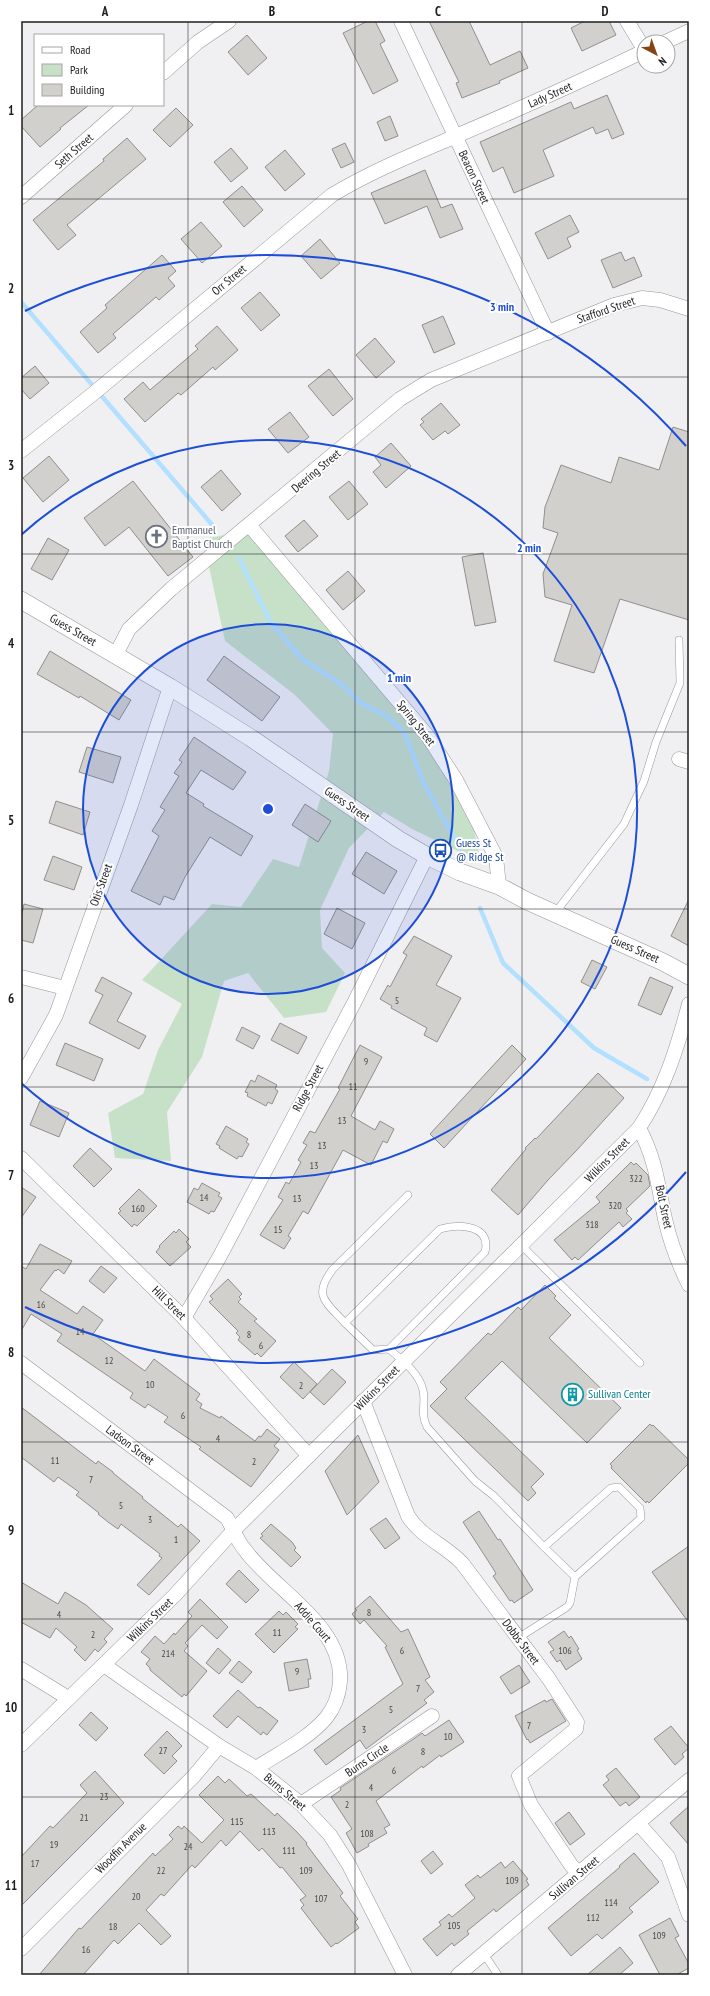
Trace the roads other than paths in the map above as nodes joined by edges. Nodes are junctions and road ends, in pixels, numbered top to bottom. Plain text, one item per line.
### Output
1 (229, 21) edge
2 (401, 21) edge
3 (627, 21) edge
4 (689, 31) edge
5 (636, 36) edge
6 (676, 37) edge
7 (636, 54) edge
8 (164, 72) edge
9 (125, 106) edge
10 (455, 137) junction
11 (21, 197) edge
12 (689, 309) edge
13 (548, 332) junction
14 (21, 451) edge
15 (250, 526) junction
16 (21, 600) edge
17 (679, 640) dead end
18 (116, 654) junction
19 (170, 686) junction
20 (427, 856) junction
21 (499, 886) junction
22 (555, 913) junction
23 (689, 976) edge
24 (21, 977) edge
25 (65, 988) junction
26 (689, 1004) edge
27 (21, 1078) edge
28 (639, 1128) junction
29 (21, 1158) edge
30 (408, 1195) dead end
31 (521, 1245) junction
32 (689, 1285) edge
33 (184, 1318) junction
34 (345, 1323) junction
35 (389, 1349) junction
36 (404, 1362) junction
37 (21, 1363) edge
38 (640, 1363) dead end
39 (363, 1401) junction
40 (309, 1456) junction
41 (234, 1530) junction
42 (544, 1547) junction
43 (575, 1578) junction
44 (518, 1638) junction
45 (104, 1665) junction
46 (21, 1669) edge
47 (68, 1698) junction
48 (432, 1716) dead end
49 (21, 1745) edge
50 (220, 1746) junction
51 (256, 1768) junction
52 (689, 1780) edge
53 (301, 1804) junction
54 (638, 1823) junction
55 (579, 1874) junction
56 (689, 1915) edge
57 (21, 1949) edge
58 (484, 1954) junction
59 (405, 1975) edge
60 (458, 1975) edge
61 (498, 1975) edge

1 - 8 street
2 - 10 street, Beacon Street
3 - 5 street
4 - 6 street
7 - 10 street, Lady Street
9 - 11 street, Seth Street
10 - 13 street, Beacon Street
10 - 14 street, Orr Street
12 - 13 street, Stafford Street
13 - 15 street, Deering Street
15 - 18 street, Deering Street
15 - 21 street, Spring Street
16 - 18 street, Guess Street
17 - 22 lane
18 - 19 street, Guess Street
19 - 20 street, Guess Street
19 - 25 street, Otis Street
20 - 21 street, Guess Street
20 - 33 street, Ridge Street
21 - 22 street, Guess Street
22 - 23 street, Guess Street
24 - 25 street
25 - 27 street, Otis Street
26 - 28 street, Wilkins Street
28 - 31 street, Wilkins Street
28 - 32 street, Bolt Street
29 - 33 street, Hill Street
30 - 34 lane
31 - 36 street, Wilkins Street
31 - 38 lane
33 - 40 street, Hill Street
34 - 35 lane
34 - 35 lane
35 - 36 lane
36 - 39 street, Wilkins Street
36 - 42 lane
37 - 41 street, Ladson Street
39 - 40 street, Wilkins Street
39 - 44 street, Dobbs Street
40 - 41 street, Wilkins Street
41 - 45 street, Wilkins Street
41 - 51 street, Addie Court
42 - 43 lane
42 - 43 lane
43 - 44 lane
44 - 55 street, Dobbs Street
45 - 47 street, Wilkins Street
45 - 50 street, Burns Street
46 - 47 street
47 - 49 street, Wilkins Street
48 - 53 street, Burns Circle
50 - 51 street, Burns Street
50 - 57 street, Woodfin Avenue
51 - 53 street, Burns Street
52 - 54 street, Sullivan Street
53 - 59 street, Burns Street
54 - 55 street, Sullivan Street
54 - 56 street
55 - 58 street, Sullivan Street
58 - 60 street, Sullivan Street
58 - 61 lane

